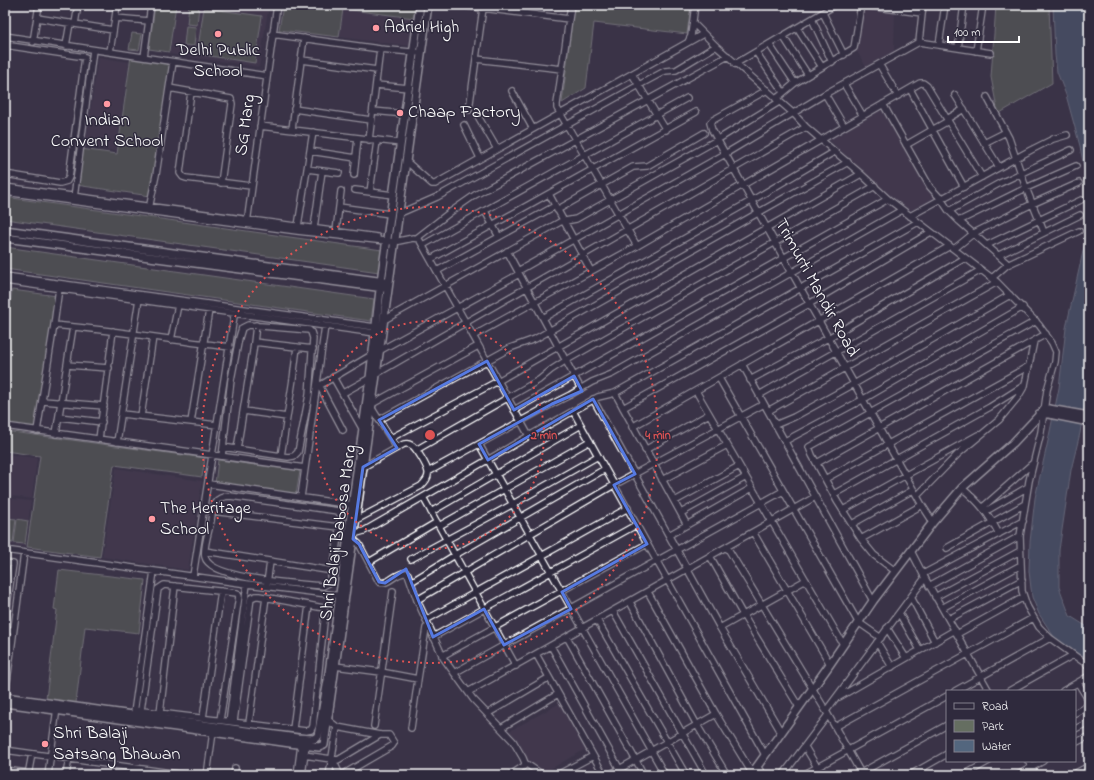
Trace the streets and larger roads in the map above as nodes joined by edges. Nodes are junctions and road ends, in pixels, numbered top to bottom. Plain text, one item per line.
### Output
1 (6, 5) edge
2 (39, 5) edge
3 (78, 5) edge
4 (117, 5) edge
5 (152, 5) edge
6 (276, 5) edge
7 (420, 5) edge
8 (428, 5) edge
9 (458, 5) edge
10 (571, 5) edge
11 (695, 5) edge
12 (861, 5) edge
13 (923, 5) edge
14 (945, 5) edge
15 (964, 5) edge
16 (983, 5) edge
17 (882, 6) edge
18 (832, 7) dead end
19 (482, 8) junction
20 (901, 8) edge
21 (5, 11) edge
22 (823, 13) junction
23 (922, 13) junction
24 (37, 18) junction
25 (115, 18) junction
26 (569, 19) junction
27 (812, 19) junction
28 (149, 21) junction
29 (73, 23) junction
30 (692, 23) junction
31 (798, 28) junction
32 (113, 30) junction
33 (272, 34) junction
34 (703, 34) junction
35 (5, 36) edge
36 (783, 36) junction
37 (304, 38) junction
38 (33, 42) junction
39 (688, 42) junction
40 (920, 42) junction
41 (769, 44) junction
42 (939, 45) junction
43 (66, 46) junction
44 (716, 46) junction
45 (958, 48) junction
46 (380, 49) junction
47 (5, 50) edge
48 (93, 50) junction
49 (976, 51) junction
50 (110, 52) junction
51 (756, 52) junction
52 (417, 53) junction
53 (991, 53) dead end
54 (844, 55) junction
55 (728, 56) junction
56 (144, 57) junction
57 (476, 59) junction
58 (302, 60) junction
59 (173, 62) junction
60 (832, 62) junction
61 (735, 64) junction
62 (879, 64) junction
63 (822, 67) junction
64 (562, 69) junction
65 (377, 70) junction
66 (632, 74) junction
67 (808, 75) junction
68 (267, 76) junction
69 (795, 83) junction
70 (844, 84) junction
71 (376, 85) junction
72 (639, 85) junction
73 (169, 88) junction
74 (409, 88) junction
75 (910, 89) junction
76 (767, 90) junction
77 (512, 91) dead end
78 (191, 92) junction
79 (783, 92) junction
80 (826, 94) junction
81 (955, 95) dead end
82 (898, 96) junction
83 (987, 97) dead end
84 (687, 98) dead end
85 (648, 100) junction
86 (778, 100) junction
87 (883, 104) junction
88 (294, 109) junction
89 (964, 109) junction
90 (469, 110) dead end
91 (373, 111) junction
92 (696, 112) dead end
93 (405, 114) junction
94 (560, 114) junction
95 (794, 114) junction
96 (656, 115) junction
97 (863, 116) junction
98 (480, 118) dead end
99 (371, 120) junction
100 (948, 120) junction
101 (566, 124) junction
102 (464, 125) dead end
103 (260, 126) junction
104 (844, 126) junction
105 (806, 127) junction
106 (533, 128) junction
107 (292, 129) junction
108 (666, 130) junction
109 (932, 130) junction
110 (313, 132) junction
111 (1006, 132) junction
112 (704, 133) dead end
113 (1067, 135) dead end
114 (358, 138) junction
115 (821, 139) junction
116 (369, 140) junction
117 (575, 140) junction
118 (717, 140) junction
119 (377, 141) junction
120 (400, 143) junction
121 (984, 143) junction
122 (906, 145) junction
123 (497, 149) junction
124 (1071, 150) dead end
125 (310, 151) junction
126 (834, 152) junction
127 (725, 154) junction
128 (584, 155) junction
129 (356, 158) junction
130 (480, 158) junction
131 (1015, 158) junction
132 (406, 161) junction
133 (848, 162) junction
134 (1076, 166) dead end
135 (999, 167) junction
136 (307, 169) junction
137 (592, 169) junction
138 (733, 169) junction
139 (322, 171) junction
140 (339, 173) dead end
141 (1020, 173) junction
142 (5, 174) edge
143 (862, 174) junction
144 (354, 175) dead end
145 (982, 177) junction
146 (1079, 183) dead end
147 (221, 184) junction
148 (601, 185) junction
149 (5, 186) edge
150 (251, 186) junction
151 (742, 186) junction
152 (875, 186) junction
153 (964, 187) junction
154 (1026, 188) junction
155 (355, 190) dead end
156 (342, 191) dead end
157 (5, 192) edge
158 (370, 192) junction
159 (549, 194) junction
160 (393, 196) junction
161 (74, 198) junction
162 (888, 199) junction
163 (942, 199) junction
164 (610, 200) junction
165 (1081, 200) dead end
166 (751, 201) junction
167 (1032, 204) junction
168 (339, 207) junction
169 (149, 208) junction
170 (556, 208) junction
171 (902, 210) junction
172 (485, 211) junction
173 (950, 211) junction
174 (758, 213) junction
175 (390, 214) junction
176 (398, 214) junction
177 (618, 214) junction
178 (1080, 215) dead end
179 (910, 216) junction
180 (1039, 220) junction
181 (563, 221) junction
182 (959, 221) junction
183 (247, 222) junction
184 (918, 222) junction
185 (492, 225) junction
186 (298, 226) junction
187 (314, 228) junction
188 (766, 228) junction
189 (5, 230) edge
190 (627, 230) junction
191 (336, 231) junction
192 (1079, 231) dead end
193 (931, 232) junction
194 (1044, 232) junction
195 (974, 233) junction
196 (499, 237) junction
197 (5, 238) edge
198 (417, 238) junction
199 (574, 239) junction
200 (386, 240) junction
201 (396, 241) junction
202 (774, 242) junction
203 (423, 245) junction
204 (987, 245) junction
205 (636, 246) junction
206 (952, 248) junction
207 (507, 251) junction
208 (998, 255) junction
209 (584, 256) junction
210 (783, 258) junction
211 (965, 258) junction
212 (431, 260) junction
213 (1008, 264) junction
214 (981, 270) junction
215 (437, 271) junction
216 (592, 271) junction
217 (518, 273) junction
218 (792, 274) junction
219 (5, 276) edge
220 (992, 278) junction
221 (5, 281) edge
222 (997, 282) junction
223 (380, 284) junction
224 (388, 285) junction
225 (445, 286) junction
226 (59, 288) junction
227 (527, 288) junction
228 (800, 289) junction
229 (1010, 295) junction
230 (139, 299) junction
231 (534, 301) junction
232 (809, 304) junction
233 (178, 305) junction
234 (1022, 307) junction
235 (458, 308) junction
236 (209, 310) junction
237 (235, 311) junction
238 (543, 318) junction
239 (384, 320) junction
240 (818, 321) junction
241 (1036, 321) junction
242 (466, 323) junction
243 (54, 325) junction
244 (256, 326) junction
245 (325, 326) junction
246 (73, 327) junction
247 (375, 330) junction
248 (550, 330) junction
249 (113, 331) junction
250 (133, 334) junction
251 (1046, 334) junction
252 (472, 336) junction
253 (153, 337) junction
254 (828, 338) junction
255 (171, 340) junction
256 (1034, 341) junction
257 (254, 342) junction
258 (204, 344) junction
259 (478, 346) junction
260 (557, 346) junction
261 (230, 347) junction
262 (297, 347) junction
263 (313, 349) junction
264 (376, 353) junction
265 (836, 353) junction
266 (487, 361) junction
267 (566, 361) junction
268 (742, 364) junction
269 (67, 365) junction
270 (1029, 366) junction
271 (109, 368) junction
272 (844, 368) junction
273 (373, 376) junction
274 (574, 376) junction
275 (333, 377) junction
276 (719, 378) junction
277 (750, 380) junction
278 (498, 381) junction
279 (318, 384) junction
280 (854, 384) junction
281 (1025, 386) junction
282 (581, 389) junction
283 (696, 391) junction
284 (343, 392) junction
285 (615, 393) junction
286 (759, 396) junction
287 (508, 398) junction
288 (594, 399) junction
289 (862, 400) junction
290 (43, 401) junction
291 (61, 402) junction
292 (764, 404) junction
293 (372, 405) junction
294 (104, 406) junction
295 (622, 408) junction
296 (514, 410) junction
297 (244, 411) junction
298 (573, 411) junction
299 (768, 411) junction
300 (1045, 412) junction
301 (870, 413) junction
302 (122, 414) junction
303 (709, 414) junction
304 (141, 416) junction
305 (741, 416) junction
306 (59, 417) junction
307 (287, 417) junction
308 (379, 420) junction
309 (1089, 420) edge
310 (520, 421) junction
311 (102, 422) junction
312 (191, 422) junction
313 (217, 425) junction
314 (581, 425) junction
315 (776, 425) junction
316 (5, 426) edge
317 (632, 427) junction
318 (878, 428) junction
319 (990, 428) junction
320 (718, 429) junction
321 (343, 430) dead end
322 (363, 430) junction
323 (37, 431) junction
324 (56, 434) junction
325 (529, 436) junction
326 (391, 438) junction
327 (99, 439) junction
328 (590, 441) junction
329 (785, 441) junction
330 (117, 442) junction
331 (479, 444) junction
332 (887, 444) junction
333 (727, 445) junction
334 (223, 447) junction
335 (397, 448) junction
336 (237, 449) junction
337 (416, 450) junction
338 (645, 450) junction
339 (213, 455) junction
340 (222, 456) junction
341 (281, 456) junction
342 (598, 456) junction
343 (896, 459) junction
344 (488, 460) junction
345 (816, 463) junction
346 (1033, 463) junction
347 (653, 464) junction
348 (363, 466) junction
349 (739, 466) junction
350 (305, 468) junction
351 (605, 469) junction
352 (428, 472) junction
353 (496, 474) junction
354 (635, 474) junction
355 (904, 475) junction
356 (746, 477) junction
357 (825, 479) junction
358 (662, 480) junction
359 (209, 484) junction
360 (614, 485) junction
361 (1028, 487) junction
362 (752, 488) junction
363 (962, 488) junction
364 (505, 489) junction
365 (913, 490) junction
366 (783, 491) junction
367 (834, 494) junction
368 (916, 496) junction
369 (301, 497) junction
370 (422, 497) junction
371 (816, 497) junction
372 (675, 501) junction
373 (761, 503) junction
374 (352, 504) junction
375 (513, 504) junction
376 (1025, 504) junction
377 (922, 505) junction
378 (628, 508) junction
379 (794, 509) junction
380 (984, 509) junction
381 (204, 510) junction
382 (843, 510) junction
383 (212, 511) junction
384 (431, 512) junction
385 (681, 513) junction
386 (520, 518) junction
387 (356, 520) junction
388 (772, 521) junction
389 (1022, 521) junction
390 (933, 522) junction
391 (993, 522) junction
392 (438, 524) junction
393 (852, 524) junction
394 (636, 525) junction
395 (687, 525) junction
396 (339, 527) junction
397 (753, 532) junction
398 (530, 534) junction
399 (999, 534) junction
400 (669, 535) junction
401 (353, 536) junction
402 (1020, 536) junction
403 (861, 539) junction
404 (446, 540) junction
405 (647, 544) junction
406 (726, 547) junction
407 (947, 548) dead end
408 (5, 550) edge
409 (677, 550) junction
410 (205, 551) junction
411 (911, 551) junction
412 (1020, 551) junction
413 (24, 553) junction
414 (455, 555) junction
415 (543, 555) junction
416 (710, 556) junction
417 (411, 559) dead end
418 (657, 561) junction
419 (270, 562) junction
420 (369, 562) junction
421 (5, 563) edge
422 (1021, 565) junction
423 (688, 569) junction
424 (154, 571) junction
425 (333, 571) junction
426 (464, 571) junction
427 (895, 571) junction
428 (552, 573) junction
429 (193, 576) junction
430 (924, 576) junction
431 (268, 580) junction
432 (668, 580) junction
433 (806, 580) junction
434 (1022, 580) junction
435 (411, 582) junction
436 (247, 584) junction
437 (175, 586) junction
438 (929, 586) junction
439 (267, 587) junction
440 (221, 591) junction
441 (393, 591) dead end
442 (786, 591) junction
443 (562, 592) junction
444 (648, 592) junction
445 (476, 593) junction
446 (342, 596) junction
447 (936, 596) junction
448 (266, 597) junction
449 (911, 597) junction
450 (1024, 598) junction
451 (417, 600) junction
452 (873, 601) junction
453 (630, 602) junction
454 (309, 605) junction
455 (762, 605) junction
456 (571, 608) junction
457 (942, 608) junction
458 (484, 609) junction
459 (613, 611) junction
460 (899, 613) junction
461 (743, 615) junction
462 (1033, 618) junction
463 (948, 619) junction
464 (5, 620) edge
465 (426, 620) junction
466 (597, 620) junction
467 (858, 622) junction
468 (426, 628) dead end
469 (495, 628) junction
470 (582, 628) junction
471 (720, 628) junction
472 (887, 628) junction
473 (5, 630) edge
474 (13, 631) junction
475 (956, 632) junction
476 (434, 637) junction
477 (567, 637) junction
478 (1050, 638) junction
479 (879, 640) junction
480 (935, 642) junction
481 (843, 644) junction
482 (504, 645) junction
483 (551, 646) junction
484 (920, 650) junction
485 (536, 654) junction
486 (968, 654) junction
487 (1073, 655) junction
488 (442, 656) junction
489 (906, 658) junction
490 (830, 664) junction
491 (335, 666) junction
492 (516, 666) junction
493 (1089, 666) edge
494 (892, 667) junction
495 (381, 672) junction
496 (454, 673) junction
497 (1089, 676) edge
498 (981, 677) junction
499 (548, 678) junction
500 (418, 679) junction
501 (1078, 682) junction
502 (812, 688) junction
503 (957, 690) edge
504 (988, 690) edge
505 (1011, 690) edge
506 (1065, 690) edge
507 (468, 692) junction
508 (558, 694) junction
509 (5, 697) edge
510 (946, 697) edge
511 (836, 698) junction
512 (1089, 701) edge
513 (5, 703) edge
514 (1089, 705) edge
515 (57, 707) junction
516 (799, 707) junction
517 (136, 712) junction
518 (1076, 712) edge
519 (160, 713) junction
520 (827, 713) junction
521 (487, 714) junction
522 (716, 714) junction
523 (203, 718) junction
524 (220, 720) junction
525 (328, 720) junction
526 (1089, 722) edge
527 (230, 723) junction
528 (249, 723) junction
529 (697, 725) junction
530 (374, 726) dead end
531 (946, 726) edge
532 (337, 727) junction
533 (835, 727) junction
534 (412, 728) dead end
535 (501, 728) junction
536 (1076, 728) edge
537 (293, 729) junction
538 (213, 732) junction
539 (781, 732) junction
540 (682, 733) junction
541 (380, 735) junction
542 (1089, 736) edge
543 (667, 742) junction
544 (1076, 743) edge
545 (303, 745) junction
546 (805, 747) junction
547 (5, 750) edge
548 (848, 750) junction
549 (651, 751) junction
550 (32, 754) junction
551 (304, 755) junction
552 (765, 755) junction
553 (946, 755) edge
554 (50, 756) junction
555 (593, 756) junction
556 (69, 758) junction
557 (333, 760) junction
558 (636, 760) junction
559 (987, 762) edge
560 (1028, 762) edge
561 (1041, 762) edge
562 (525, 763) junction
563 (757, 766) junction
564 (1089, 766) edge
565 (817, 767) junction
566 (235, 768) dead end
567 (1031, 768) junction
568 (619, 769) junction
569 (5, 770) edge
570 (11, 773) edge
571 (535, 773) edge
572 (28, 774) edge
573 (752, 774) edge
574 (860, 774) edge
575 (48, 775) edge
576 (66, 775) edge
577 (186, 775) edge
578 (207, 775) edge
579 (234, 775) edge
580 (297, 775) edge
581 (302, 775) edge
582 (329, 775) edge
583 (341, 775) edge
584 (510, 775) edge
585 (543, 775) edge
586 (557, 775) edge
587 (604, 775) edge
588 (609, 775) edge
589 (623, 775) edge
590 (644, 775) edge
591 (665, 775) edge
592 (686, 775) edge
593 (706, 775) edge
594 (727, 775) edge
595 (763, 775) edge
596 (783, 775) edge
597 (803, 775) edge
598 (910, 775) edge
599 (964, 775) edge
600 (1018, 775) edge
601 (1036, 775) edge
602 (1072, 775) edge

1 - 21 street
2 - 24 street
3 - 29 street
4 - 25 street
5 - 28 street
6 - 33 street, SG Marg
7 - 52 street, Shri Balaji Babosa Marg
8 - 52 street, Shri Balaji Babosa Marg
9 - 19 street
10 - 26 street
11 - 30 street
12 - 17 street
12 - 54 street
13 - 23 street
14 - 42 street
15 - 45 street
16 - 49 street
17 - 20 street
18 - 22 street
19 - 26 street
19 - 57 street
20 - 23 street
22 - 27 street
22 - 54 street
23 - 40 street
24 - 29 street
24 - 38 street
25 - 28 street
25 - 32 street
26 - 64 street
27 - 31 street
27 - 60 street
28 - 56 street
29 - 32 street
29 - 43 street
30 - 34 street
30 - 39 street
31 - 36 street
31 - 63 street
32 - 50 street
33 - 37 street
33 - 68 street, SG Marg
34 - 39 street
34 - 44 street
35 - 38 street
36 - 41 street
36 - 67 street
37 - 46 street
37 - 58 street
38 - 43 street
39 - 66 street
40 - 42 street
40 - 62 street
41 - 51 street
41 - 69 street
42 - 45 street
43 - 48 street
44 - 55 street
44 - 72 street
45 - 49 street
46 - 52 street
46 - 65 street
47 - 142 street
48 - 50 street
48 - 161 street
49 - 53 street
50 - 56 street
51 - 61 street
51 - 79 street
52 - 74 street, Shri Balaji Babosa Marg
52 - 132 street, Shri Balaji Babosa Marg
54 - 60 street
55 - 61 street
55 - 85 street
56 - 59 street
57 - 64 street
57 - 90 street
58 - 65 street
58 - 88 street
59 - 68 street
59 - 73 street
60 - 63 street
61 - 76 street
62 - 70 street
62 - 82 street
63 - 67 street
64 - 94 street
65 - 71 street
66 - 72 street
66 - 94 street
67 - 69 street
68 - 103 street, SG Marg
69 - 79 street
70 - 80 street
70 - 97 street
71 - 74 street
71 - 91 street
72 - 85 street
72 - 101 street
73 - 78 street
73 - 169 street
74 - 93 street, Shri Balaji Babosa Marg
75 - 82 street
75 - 100 street
75 - 109 street
76 - 86 street
76 - 118 street, Trimurti Mandir Road
77 - 106 street
78 - 147 street
78 - 147 street
79 - 86 street
80 - 95 street
80 - 104 street
81 - 89 street
82 - 87 street
83 - 111 street
84 - 96 street
85 - 96 street
85 - 117 street
86 - 95 street
86 - 118 street
87 - 97 street
87 - 122 street
88 - 99 street
88 - 107 street
89 - 100 street
89 - 121 street
91 - 93 street
91 - 99 street
92 - 108 street
93 - 120 street, Shri Balaji Babosa Marg
94 - 101 street
94 - 106 street
95 - 105 street
95 - 127 street
96 - 108 street
96 - 128 street
97 - 104 street
98 - 123 street
99 - 116 street
100 - 109 street
100 - 145 street
101 - 117 street
101 - 176 street
102 - 130 street
103 - 107 street
103 - 150 street, SG Marg
104 - 115 street
105 - 115 street
105 - 138 street
106 - 123 street
107 - 110 street
108 - 137 street
109 - 122 street
109 - 153 street
110 - 114 street
110 - 125 street
111 - 121 street
111 - 131 street
112 - 148 street
113 - 131 street
114 - 116 street
114 - 129 street
115 - 126 street
115 - 151 street
116 - 119 street
117 - 128 street
117 - 198 street
118 - 127 street, Trimurti Mandir Road
118 - 164 street
119 - 120 street
119 - 158 street
120 - 160 street, Shri Balaji Babosa Marg
121 - 135 street
122 - 163 street
123 - 130 street
124 - 141 street
125 - 129 street
125 - 136 street
126 - 133 street
126 - 166 street
127 - 138 street, Trimurti Mandir Road
127 - 177 street
128 - 137 street
128 - 172 street
129 - 144 street
130 - 132 street
131 - 135 street
131 - 141 street
132 - 176 street, Shri Balaji Babosa Marg
133 - 143 street
133 - 174 street
134 - 154 street
135 - 145 street
136 - 139 street
136 - 186 street
137 - 148 street
137 - 159 street
138 - 151 street, Trimurti Mandir Road
138 - 190 street
139 - 140 street
139 - 187 street
141 - 154 street
141 - 173 street
143 - 152 street
143 - 188 street
145 - 153 street
146 - 167 street
147 - 150 street
148 - 164 street
148 - 170 street
149 - 161 street
150 - 183 street, SG Marg
151 - 166 street, Trimurti Mandir Road
151 - 205 street
152 - 162 street
152 - 202 street
153 - 163 street
154 - 167 street
154 - 182 street
155 - 158 street
156 - 168 street
157 - 161 street
158 - 160 street
159 - 170 street
159 - 185 street
160 - 175 street, Shri Balaji Babosa Marg
161 - 169 street
162 - 171 street
162 - 210 street
163 - 173 street
163 - 179 street
164 - 177 street
164 - 181 street
165 - 180 street
166 - 174 street, Trimurti Mandir Road
166 - 238 street
167 - 180 street
167 - 195 street
168 - 175 street
168 - 191 street
169 - 183 street
170 - 181 street
170 - 196 street
171 - 179 street
171 - 218 street
172 - 185 street
172 - 203 street
173 - 182 street
174 - 188 street, Trimurti Mandir Road
174 - 248 street
175 - 200 street, Shri Balaji Babosa Marg
176 - 201 street, Shri Balaji Babosa Marg
177 - 190 street
177 - 199 street
178 - 194 street
179 - 184 street
180 - 194 street
180 - 204 street
181 - 199 street
181 - 207 street
182 - 195 street
183 - 186 street
183 - 200 street
184 - 193 street
184 - 228 street
185 - 196 street
185 - 212 street
186 - 187 street
187 - 191 street
188 - 202 street, Trimurti Mandir Road
188 - 260 street
189 - 223 street
190 - 205 street
190 - 209 street
191 - 200 street
192 - 213 street
193 - 206 street
193 - 232 street
194 - 208 street
195 - 204 street
195 - 206 street
196 - 215 street
197 - 223 street
198 - 201 street
198 - 203 street
199 - 209 street
199 - 217 street
200 - 201 street
200 - 223 street, Shri Balaji Babosa Marg
201 - 224 street, Shri Balaji Babosa Marg
202 - 210 street, Trimurti Mandir Road
202 - 267 street
203 - 212 street
204 - 208 street
205 - 216 street
206 - 211 street
206 - 240 street
207 - 217 street
207 - 225 street
208 - 213 street
209 - 216 street
209 - 227 street
210 - 218 street, Trimurti Mandir Road
210 - 274 street
211 - 214 street
211 - 254 street
212 - 215 street
213 - 220 street
214 - 220 street
214 - 265 street
215 - 225 street
216 - 231 street
217 - 227 street
217 - 235 street
218 - 228 street, Trimurti Mandir Road
218 - 282 street
219 - 237 street
220 - 222 street
221 - 226 street
222 - 229 street
222 - 272 street
223 - 224 street
223 - 247 street, Shri Balaji Babosa Marg
224 - 239 street, Shri Balaji Babosa Marg
225 - 235 street
225 - 239 street
226 - 230 street
226 - 243 street
227 - 231 street
227 - 242 street
228 - 232 street, Trimurti Mandir Road
228 - 285 street
229 - 234 street
229 - 280 street
230 - 233 street
230 - 250 street
231 - 238 street
231 - 252 street
232 - 240 street, Trimurti Mandir Road
232 - 295 street
233 - 236 street
233 - 255 street
234 - 241 street
234 - 289 street
235 - 242 street
235 - 264 street
236 - 237 street
236 - 258 street
237 - 245 street
237 - 247 street
237 - 261 street
238 - 248 street
239 - 264 street, Shri Balaji Babosa Marg
240 - 254 street, Trimurti Mandir Road
240 - 268 street
241 - 251 street
241 - 301 street
242 - 252 street
242 - 273 street
243 - 246 street
243 - 290 street
244 - 257 street
244 - 263 street
244 - 334 street
245 - 247 street
245 - 279 street
246 - 249 street
246 - 269 street
247 - 264 street, Shri Balaji Babosa Marg
248 - 260 street
248 - 266 street
249 - 250 street
249 - 271 street
250 - 253 street
250 - 302 street
251 - 256 street
251 - 300 street
252 - 259 street
253 - 255 street
253 - 304 street
254 - 265 street, Trimurti Mandir Road
254 - 277 street
255 - 258 street
256 - 270 street
256 - 318 street
257 - 262 street
257 - 297 street
258 - 261 street
258 - 312 street
259 - 266 street
259 - 293 street
260 - 267 street
260 - 278 street
261 - 313 street
262 - 263 street
262 - 307 street
263 - 341 street
264 - 273 street, Shri Balaji Babosa Marg
264 - 275 street
265 - 272 street, Trimurti Mandir Road
265 - 286 street
266 - 278 street
266 - 308 street
267 - 274 street
267 - 287 street
268 - 276 street
268 - 277 street
269 - 271 street
269 - 291 street
270 - 281 street
270 - 332 street
271 - 294 street
272 - 280 street, Trimurti Mandir Road
272 - 299 street
273 - 284 street
273 - 293 street, Shri Balaji Babosa Marg
273 - 322 street, Shri Balaji Babosa Marg
274 - 282 street
274 - 296 street
275 - 279 street
275 - 284 street
276 - 283 street
276 - 305 street
277 - 286 street
278 - 287 street
278 - 326 street
279 - 321 street
279 - 350 street
280 - 289 street, Trimurti Mandir Road
280 - 315 street
281 - 319 street
281 - 343 street
282 - 310 street
283 - 303 street
283 - 317 street
284 - 322 street
285 - 288 street
285 - 295 street
286 - 292 street
287 - 296 street
287 - 337 street
288 - 298 street
288 - 354 street
289 - 301 street, Trimurti Mandir Road
289 - 329 street
290 - 291 street
290 - 323 street
291 - 294 street
291 - 306 street
292 - 299 street
292 - 305 street
293 - 308 street
293 - 348 street, Shri Balaji Babosa Marg
294 - 311 street
295 - 317 street
296 - 310 street
297 - 307 street
297 - 336 street
298 - 314 street
298 - 325 street
299 - 315 street
300 - 309 street
300 - 346 street
300 - 363 street
301 - 318 street, Trimurti Mandir Road
301 - 345 street
302 - 304 street
302 - 330 street
303 - 320 street
303 - 338 street
304 - 312 street
305 - 320 street
305 - 366 street
306 - 311 street
306 - 324 street
307 - 341 street
308 - 326 street
310 - 325 street
310 - 331 street
311 - 327 street
312 - 313 street
313 - 339 street
314 - 328 street
314 - 353 street
315 - 329 street
316 - 323 street
317 - 338 street
318 - 332 street, Trimurti Mandir Road
318 - 345 street
319 - 355 street
319 - 368 street
320 - 333 street
320 - 347 street
322 - 374 street, Shri Balaji Babosa Marg
323 - 324 street
324 - 327 street
325 - 344 street
326 - 335 street
327 - 330 street
328 - 342 street
328 - 364 street
329 - 371 street
330 - 339 street
331 - 344 street
331 - 352 street
332 - 343 street, Trimurti Mandir Road
332 - 357 street
333 - 349 street
333 - 358 street
334 - 336 street
334 - 340 street
335 - 337 street
335 - 348 street
336 - 341 street
337 - 352 street
338 - 347 street
339 - 340 street
339 - 359 street
340 - 350 street
342 - 351 street
342 - 375 street
343 - 355 street, Trimurti Mandir Road
343 - 367 street
344 - 353 street
344 - 370 street
345 - 357 street
346 - 361 street
346 - 380 street
347 - 354 street
347 - 358 street
348 - 387 street, Shri Balaji Babosa Marg
349 - 356 street
349 - 372 street
350 - 369 street
351 - 360 street
351 - 386 street
352 - 387 street
353 - 364 street
353 - 384 street
354 - 360 street
354 - 400 street
355 - 365 street, Trimurti Mandir Road
355 - 382 street
356 - 362 street
356 - 385 street
357 - 367 street
358 - 372 street
359 - 369 street
359 - 381 street
360 - 378 street
360 - 398 street
361 - 376 street
361 - 380 street
362 - 373 street
362 - 395 street
363 - 380 street
363 - 390 street
364 - 375 street
364 - 392 street
365 - 368 street, Trimurti Mandir Road
365 - 393 street
366 - 373 street
366 - 379 street
367 - 382 street
368 - 377 street, Trimurti Mandir Road
369 - 374 street
370 - 384 street
370 - 401 street
371 - 379 street
371 - 452 street
372 - 385 street
373 - 388 street
373 - 409 street
374 - 446 street, Shri Balaji Babosa Marg
375 - 386 street
375 - 404 street
376 - 389 street
376 - 391 street
377 - 390 street, Trimurti Mandir Road
377 - 403 street
378 - 394 street
378 - 415 street
379 - 388 street
379 - 467 street
380 - 391 street
381 - 383 street
381 - 429 street
382 - 393 street
383 - 396 street
383 - 396 street
383 - 410 street
384 - 392 street
385 - 395 street
386 - 398 street
386 - 414 street
387 - 401 street, Shri Balaji Babosa Marg
388 - 397 street
388 - 433 street
389 - 399 street
389 - 402 street
390 - 411 street
391 - 399 street
391 - 407 street
392 - 404 street
392 - 420 street
393 - 403 street
394 - 405 street
394 - 428 street
395 - 400 street
396 - 425 street
397 - 406 street
397 - 442 street
398 - 415 street
398 - 426 street
399 - 430 street
400 - 409 street
401 - 420 street
401 - 446 street, Shri Balaji Babosa Marg
402 - 412 street
402 - 438 street
403 - 427 street
404 - 414 street
404 - 417 street
405 - 418 street
405 - 443 street
406 - 416 street
406 - 455 street
408 - 413 street
409 - 418 street
409 - 423 street
410 - 419 street
410 - 431 street
411 - 427 street
411 - 430 street
412 - 422 street
412 - 447 street
413 - 424 street
413 - 474 street
414 - 426 street
414 - 435 street
415 - 428 street
415 - 445 street
416 - 423 street
416 - 461 street
418 - 432 street
418 - 456 street
419 - 425 street
419 - 431 street
420 - 435 street
421 - 464 street
422 - 434 street
422 - 457 street
423 - 432 street
423 - 471 street
424 - 429 street
424 - 517 street
425 - 431 street
426 - 445 street
426 - 451 street
427 - 452 street
428 - 443 street
428 - 458 street
429 - 436 street
430 - 438 street
430 - 449 street
431 - 439 street
432 - 444 street
432 - 552 street
433 - 442 street
433 - 481 street
434 - 450 street
434 - 463 street
435 - 451 street
436 - 439 street
436 - 527 street
437 - 440 street
437 - 517 street
437 - 519 street
438 - 447 street
439 - 446 street
440 - 523 street
440 - 524 street
441 - 495 street
442 - 455 street
442 - 490 street
443 - 456 street
443 - 469 street
444 - 453 street
444 - 522 street
445 - 458 street
445 - 465 street
446 - 491 street, Shri Balaji Babosa Marg
446 - 527 street, Shri Balaji Babosa Marg
447 - 457 street
448 - 454 street
448 - 527 street
448 - 528 street
449 - 460 street
449 - 480 street
450 - 462 street
450 - 475 street
451 - 465 street
452 - 467 street
453 - 459 street
453 - 529 street
454 - 537 street
454 - 537 street
455 - 461 street
455 - 502 street
456 - 470 street
456 - 482 street
457 - 463 street
458 - 469 street
458 - 476 street
459 - 466 street
459 - 540 street
460 - 472 street
460 - 484 street
461 - 471 street
461 - 516 street
462 - 478 street
462 - 486 street
463 - 475 street
465 - 476 street
466 - 470 street
466 - 543 street
467 - 479 street
467 - 481 street
468 - 500 street
469 - 482 street
469 - 488 street
470 - 477 street
470 - 549 street
471 - 539 street
472 - 479 street
472 - 489 street
473 - 474 street
474 - 509 street
475 - 480 street
475 - 486 street
476 - 488 street
477 - 483 street
477 - 558 street
478 - 487 street
478 - 498 street
479 - 494 street
479 - 511 street
480 - 484 street
481 - 490 street
482 - 492 street
482 - 496 street
483 - 485 street
483 - 568 street
484 - 489 street
485 - 492 street
485 - 499 street
486 - 498 street
486 - 533 street
487 - 493 street
487 - 505 street
488 - 496 street
489 - 494 street
490 - 502 street
491 - 495 street
491 - 525 street, Shri Balaji Babosa Marg
492 - 507 street
494 - 511 street
495 - 500 street
495 - 530 street
496 - 507 street
497 - 501 street
498 - 503 street
498 - 504 street
499 - 508 street
499 - 521 street
500 - 534 street
501 - 506 street
501 - 512 street
502 - 516 street
502 - 520 street
507 - 521 street
508 - 535 street
508 - 555 street
509 - 515 street, Shri Balaji Babosa Marg
510 - 548 street
511 - 520 street
513 - 515 street, Shri Balaji Babosa Marg
514 - 518 street
515 - 517 street, Shri Balaji Babosa Marg
515 - 538 street, Shri Balaji Babosa Marg
515 - 554 street
516 - 539 street
517 - 519 street
517 - 527 street, Shri Balaji Babosa Marg
519 - 523 street
520 - 533 street
520 - 546 street
521 - 535 street
522 - 529 street
522 - 573 street
523 - 524 street
524 - 527 street
525 - 532 street
525 - 545 street, Shri Balaji Babosa Marg
526 - 536 street
527 - 528 street
528 - 537 street
529 - 540 street
529 - 594 street
531 - 574 street
532 - 541 street
532 - 557 street
533 - 548 street
535 - 562 street
538 - 545 street, Shri Balaji Babosa Marg
538 - 578 street
539 - 552 street
540 - 543 street
540 - 593 street
541 - 557 street
541 - 583 street
542 - 544 street
543 - 549 street
543 - 592 street
545 - 551 street
545 - 580 street
546 - 565 street
546 - 596 street
547 - 550 street
548 - 565 street
548 - 574 street
549 - 558 street
549 - 591 street
550 - 554 street
550 - 572 street
551 - 557 street
551 - 581 street
552 - 563 street
553 - 598 street
554 - 556 street
554 - 575 street
555 - 586 street
555 - 587 street
556 - 576 street
556 - 577 street
557 - 582 street
557 - 583 street
558 - 568 street
558 - 590 street
559 - 599 street
560 - 567 street
561 - 567 street
562 - 571 street
562 - 584 street
563 - 573 street
563 - 595 street
564 - 602 street
565 - 597 street
566 - 579 street
567 - 600 street
567 - 601 street
568 - 588 street
568 - 589 street
569 - 570 street
570 - 572 street
571 - 585 street

